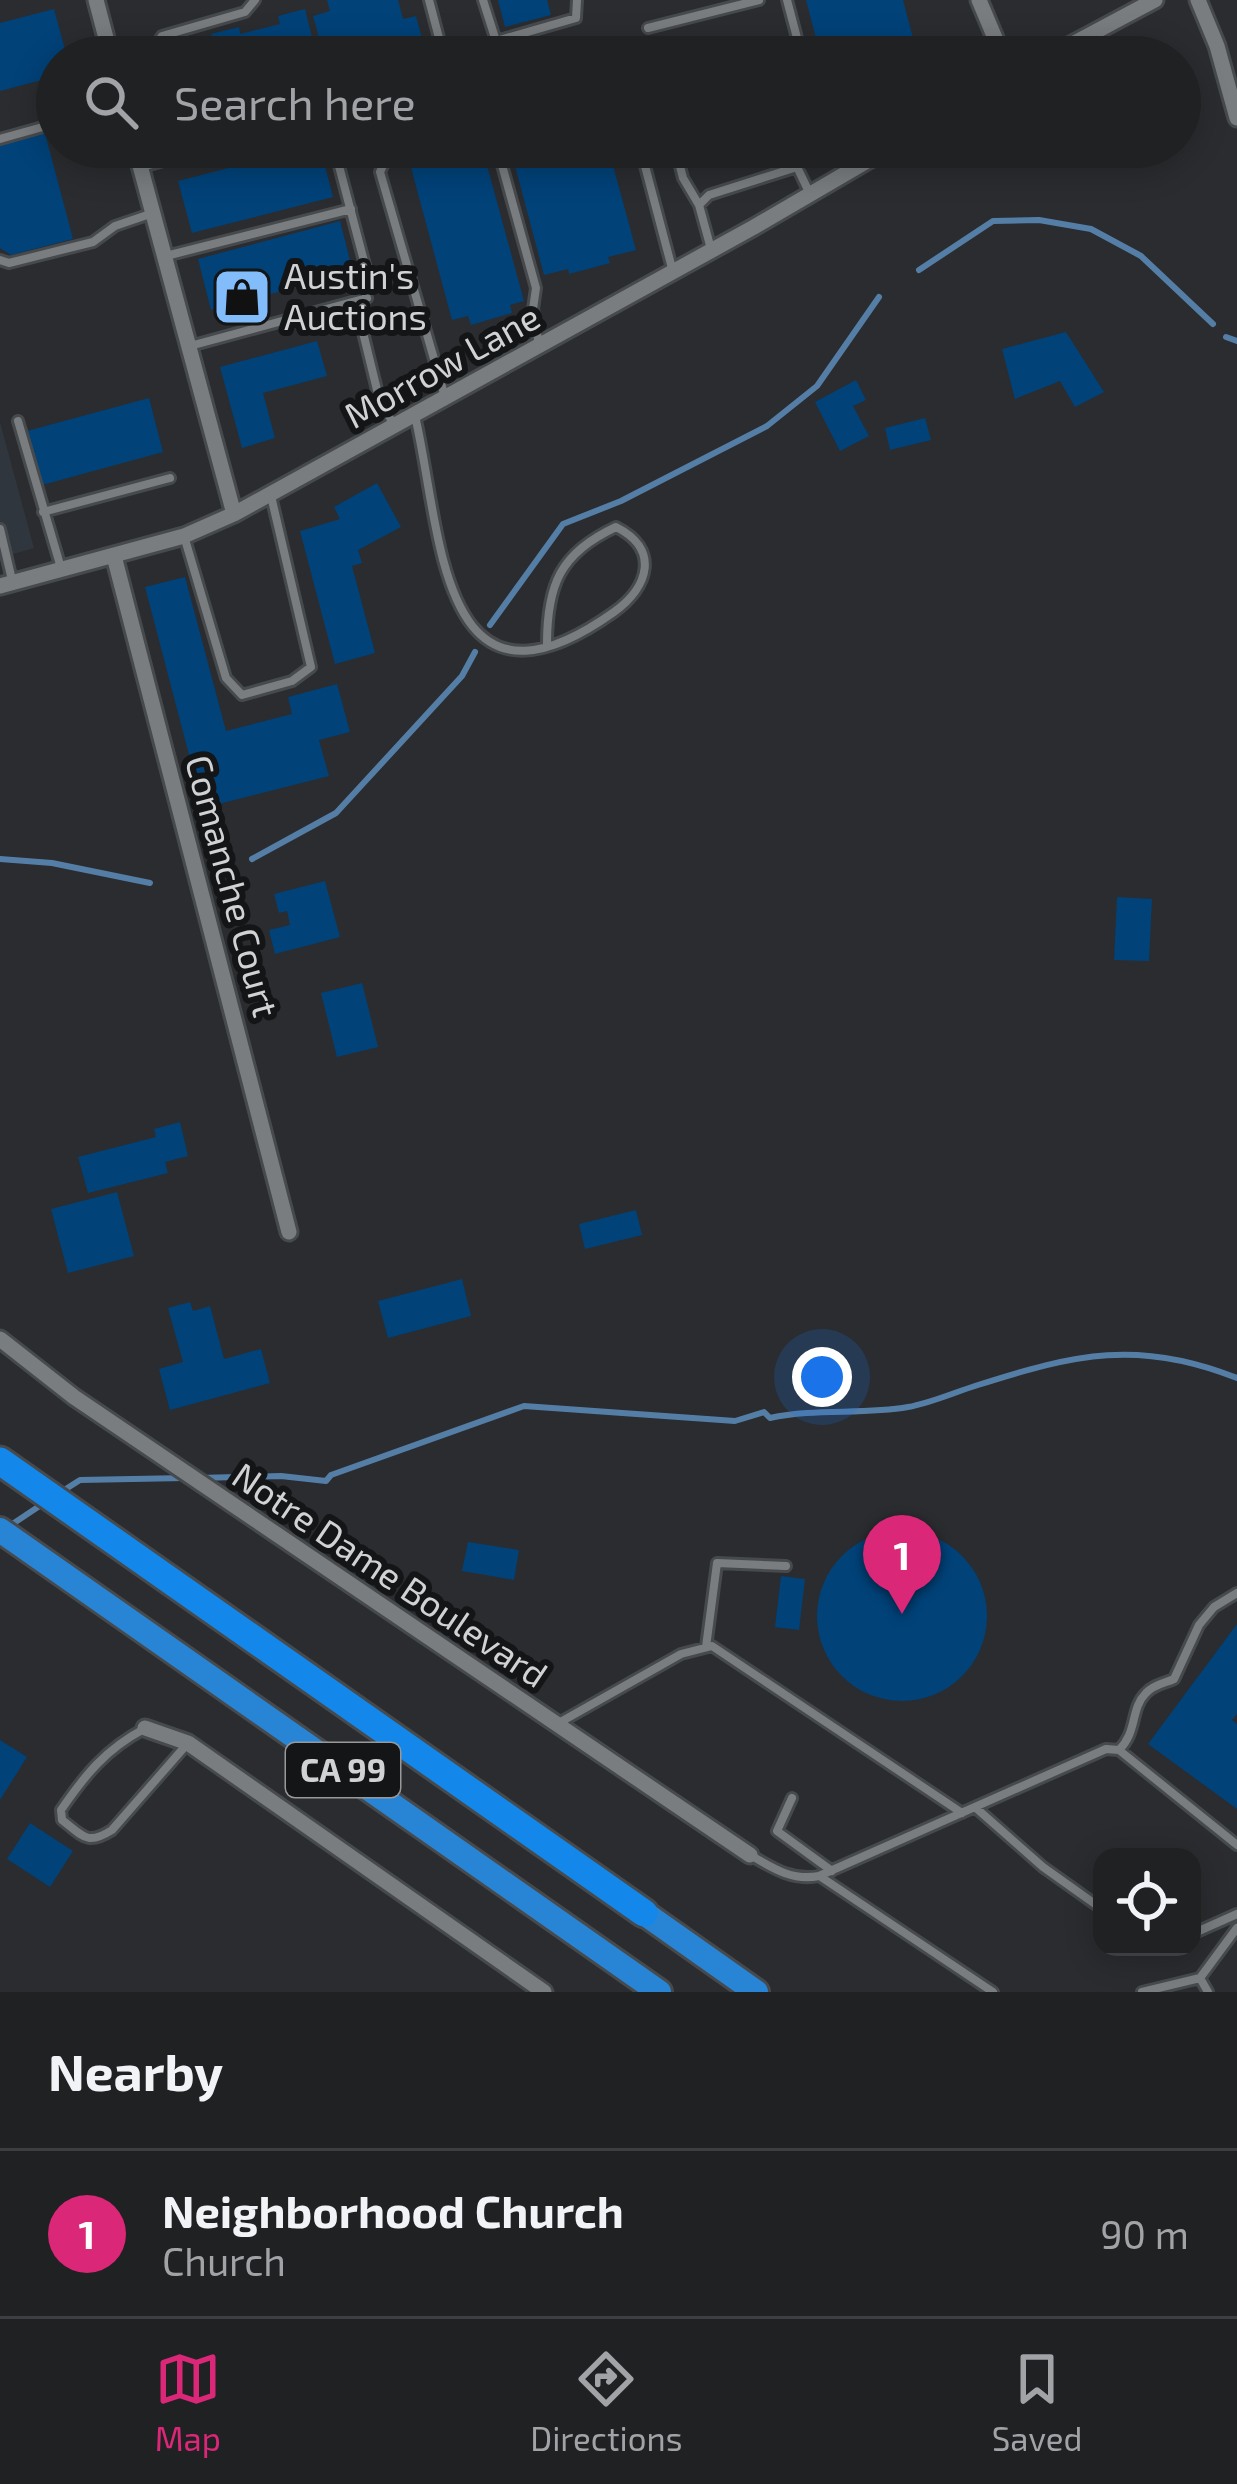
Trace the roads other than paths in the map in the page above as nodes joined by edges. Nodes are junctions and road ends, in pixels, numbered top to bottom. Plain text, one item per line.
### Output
1 (96, 0) edge
2 (255, 0) edge
3 (429, 0) edge
4 (483, 0) edge
5 (577, 0) edge
6 (758, 0) edge
7 (787, 0) edge
8 (979, 0) edge
9 (1155, 0) edge
10 (1198, 0) edge
11 (648, 28) dead end
12 (105, 36) edge
13 (162, 36) edge
14 (438, 36) edge
15 (494, 36) edge
16 (513, 36) edge
17 (797, 36) edge
18 (994, 36) edge
19 (1087, 36) edge
20 (1237, 118) edge
21 (36, 130) edge
22 (0, 139) edge
23 (141, 168) edge
24 (340, 168) edge
25 (382, 168) edge
26 (503, 168) edge
27 (646, 168) edge
28 (680, 168) edge
29 (794, 168) edge
30 (797, 168) edge
31 (848, 168) edge
32 (854, 168) edge
33 (849, 171) junction
34 (810, 194) junction
35 (699, 205) junction
36 (351, 209) junction
37 (153, 213) junction
38 (711, 250) junction
39 (165, 256) junction
40 (0, 260) edge
41 (674, 272) junction
42 (367, 298) junction
43 (189, 346) junction
44 (539, 346) junction
45 (445, 398) junction
46 (415, 415) junction
47 (18, 421) dead end
48 (394, 426) junction
49 (170, 478) dead end
50 (270, 494) junction
51 (43, 512) junction
52 (234, 514) junction
53 (0, 529) edge
54 (184, 536) junction
55 (114, 556) junction
56 (61, 570) junction
57 (7, 584) edge
58 (547, 644) junction
59 (289, 1232) dead end
60 (0, 1339) edge
61 (7, 1466) edge
62 (0, 1530) edge
63 (785, 1566) dead end
64 (1237, 1593) edge
65 (706, 1647) junction
66 (557, 1724) junction
67 (145, 1728) joint
68 (188, 1743) junction
69 (1119, 1750) junction
70 (791, 1798) dead end
71 (976, 1808) junction
72 (964, 1814) junction
73 (1237, 1845) edge
74 (751, 1856) joint
75 (833, 1871) junction
76 (819, 1876) junction
77 (1093, 1904) edge
78 (644, 1913) joint
79 (1237, 1914) edge
80 (1237, 1928) edge
81 (1201, 1930) edge
82 (1200, 1978) junction
83 (544, 1992) edge
84 (659, 1992) edge
85 (756, 1992) edge
86 (993, 1992) edge
87 (1142, 1992) edge
88 (1208, 1992) edge

1 - 12 street
2 - 13 lane
3 - 14 lane
4 - 15 lane
5 - 16 lane
6 - 11 lane
7 - 17 lane
8 - 18 street
9 - 19 street
10 - 20 street
21 - 22 lane
23 - 37 street
24 - 36 lane
25 - 45 lane
26 - 44 lane
27 - 41 lane
28 - 35 lane
29 - 35 lane
30 - 34 lane
31 - 33 lane
32 - 33 street, Morrow Lane
33 - 34 street, Morrow Lane
34 - 38 street, Morrow Lane
35 - 38 lane
36 - 39 lane
36 - 42 lane
37 - 39 street
37 - 40 lane
38 - 41 street, Morrow Lane
39 - 43 street
41 - 44 street, Morrow Lane
42 - 43 lane
42 - 48 lane
43 - 52 street
44 - 45 street, Morrow Lane
45 - 46 street, Morrow Lane
46 - 48 street, Morrow Lane
46 - 58 lane
47 - 51 lane
48 - 50 street, Morrow Lane
49 - 51 lane
50 - 52 street, Morrow Lane
50 - 54 lane
51 - 56 lane
52 - 54 street, Morrow Lane
53 - 57 lane
54 - 55 street, Morrow Lane
55 - 56 street, Morrow Lane
55 - 59 street, Comanche Court
56 - 57 street, Morrow Lane
58 - 58 lane
60 - 66 street, Notre Dame Boulevard
61 - 78 highway, CA 99
62 - 84 highway, CA 99
63 - 65 lane
64 - 69 lane
65 - 66 lane
65 - 72 lane
66 - 74 street, Notre Dame Boulevard
67 - 68 street
67 - 68 lane
68 - 83 street
69 - 71 lane
69 - 73 lane
70 - 75 lane
71 - 72 lane
71 - 77 lane
72 - 75 lane
74 - 76 lane
75 - 76 lane
76 - 86 lane
78 - 85 highway, CA 99
79 - 81 lane
80 - 82 lane
82 - 87 lane
82 - 88 lane

